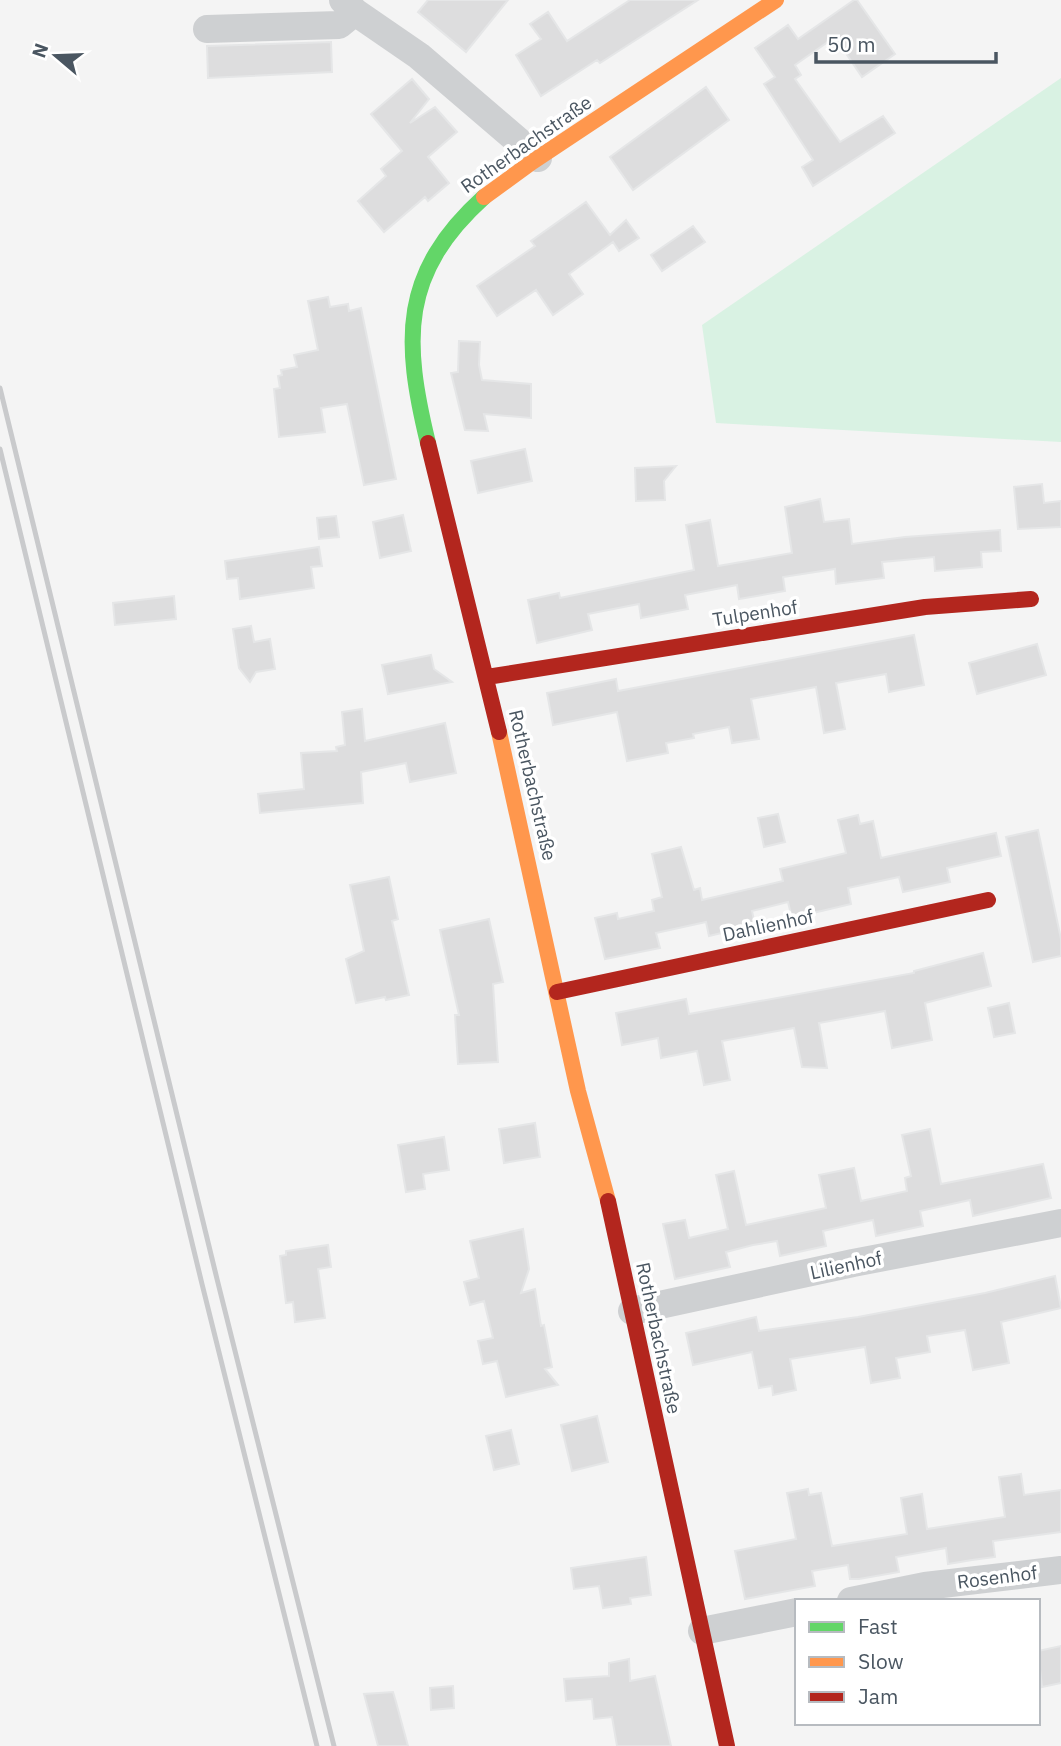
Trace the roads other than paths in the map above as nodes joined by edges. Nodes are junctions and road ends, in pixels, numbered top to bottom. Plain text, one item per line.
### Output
1 (776, 0) edge
2 (350, 4) edge
3 (208, 29) dead end
4 (538, 158) junction
5 (1031, 598) dead end
6 (487, 677) junction
7 (989, 900) dead end
8 (557, 992) junction
9 (1061, 1223) edge
10 (632, 1311) junction
11 (1061, 1570) edge
12 (861, 1599) edge
13 (795, 1612) edge
14 (702, 1631) junction
15 (727, 1746) edge

1 - 4 street, Rotherbachstraße
2 - 3 street
2 - 4 street
4 - 6 street, Rotherbachstraße
5 - 6 street, Tulpenhof
6 - 8 street, Rotherbachstraße
7 - 8 street, Dahlienhof
8 - 10 street, Rotherbachstraße
9 - 10 street, Lilienhof
10 - 14 street, Rotherbachstraße
11 - 12 street, Rosenhof
13 - 14 street
14 - 15 street, Rotherbachstraße

